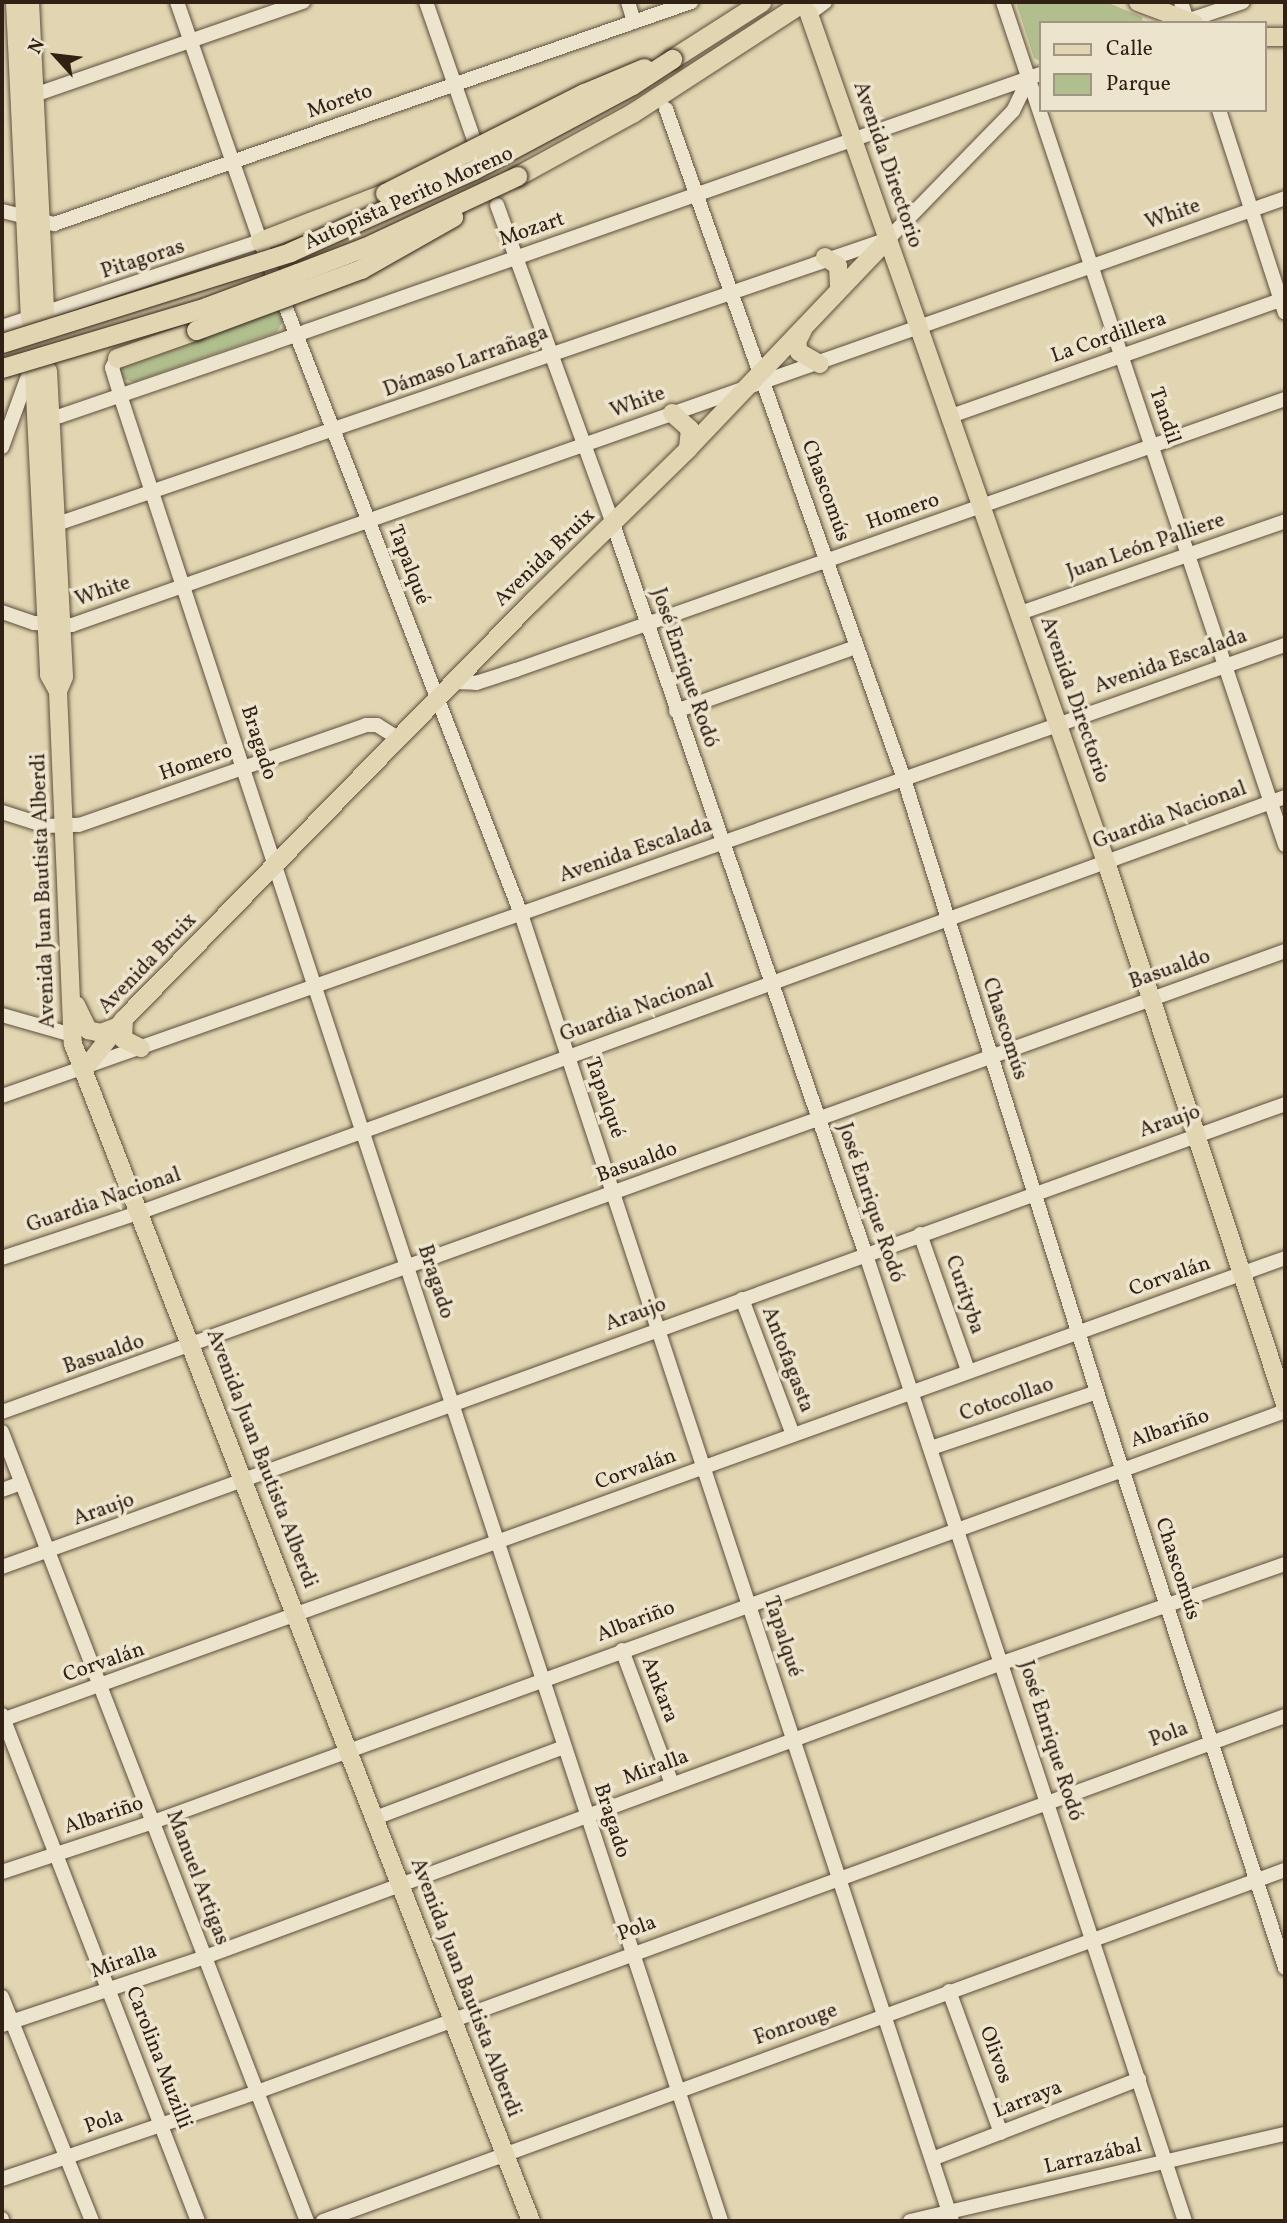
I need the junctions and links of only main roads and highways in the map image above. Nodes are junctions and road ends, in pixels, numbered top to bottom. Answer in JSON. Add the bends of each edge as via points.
{"nodes":[{"id":1,"x":15,"y":2,"type":"edge"},
{"id":2,"x":30,"y":2,"type":"edge"},
{"id":3,"x":761,"y":2,"type":"edge"},
{"id":4,"x":1138,"y":2,"type":"edge"},
{"id":5,"x":806,"y":8,"type":"edge"},
{"id":6,"x":1185,"y":21,"type":"edge"},
{"id":7,"x":1266,"y":37,"type":"edge"},
{"id":8,"x":1285,"y":37,"type":"edge"},
{"id":9,"x":671,"y":59,"type":"junction"},
{"id":10,"x":517,"y":176,"type":"junction"},
{"id":11,"x":32,"y":220,"type":"junction"},
{"id":12,"x":888,"y":239,"type":"junction"},
{"id":13,"x":260,"y":242,"type":"road end"},
{"id":14,"x":825,"y":257,"type":"road end"},
{"id":15,"x":839,"y":288,"type":"junction"},
{"id":16,"x":38,"y":317,"type":"road end"},
{"id":17,"x":805,"y":327,"type":"junction"},
{"id":18,"x":2,"y":343,"type":"edge"},
{"id":19,"x":117,"y":358,"type":"road end"},
{"id":20,"x":820,"y":364,"type":"road end"},
{"id":21,"x":2,"y":368,"type":"edge"},
{"id":22,"x":37,"y":374,"type":"road end"},
{"id":23,"x":672,"y":413,"type":"road end"},
{"id":24,"x":43,"y":418,"type":"junction"},
{"id":25,"x":688,"y":449,"type":"junction"},
{"id":26,"x":53,"y":624,"type":"junction"},
{"id":27,"x":73,"y":995,"type":"junction"},
{"id":28,"x":121,"y":1023,"type":"junction"},
{"id":29,"x":141,"y":1048,"type":"road end"},
{"id":30,"x":86,"y":1067,"type":"junction"},
{"id":31,"x":1285,"y":1404,"type":"edge"},
{"id":32,"x":531,"y":2221,"type":"edge"}],
"edges":[{"from":1,"to":11,"type":"main road"},
{"from":2,"to":11,"type":"main road"},
{"from":3,"to":9,"type":"highway","name":"Autopista Perito Moreno"},
{"from":4,"to":6,"type":"main road"},
{"from":5,"to":10,"type":"highway","name":"Autopista Perito Moreno"},
{"from":5,"to":12,"type":"main road","name":"Avenida Directorio"},
{"from":7,"to":8,"type":"main road"},
{"from":9,"to":13,"type":"highway","bridge":true,"via":[[584,93],[385,193]]},
{"from":9,"to":18,"type":"highway","name":"Autopista Perito Moreno","bridge":true,"via":[[632,85],[473,170],[290,252]]},
{"from":10,"to":19,"type":"highway","bridge":true,"via":[[387,257]]},
{"from":10,"to":21,"type":"highway","name":"Autopista Perito Moreno","bridge":true,"via":[[308,269],[206,307]]},
{"from":11,"to":16,"type":"main road"},
{"from":12,"to":15,"type":"main road","name":"Avenida Bruix"},
{"from":12,"to":31,"type":"main road","name":"Avenida Directorio","via":[[1058,723]]},
{"from":14,"to":15,"type":"main road","via":[[838,266]]},
{"from":15,"to":17,"type":"main road","name":"Avenida Bruix"},
{"from":17,"to":20,"type":"main road","via":[[799,336],[799,352]]},
{"from":17,"to":25,"type":"main road","name":"Avenida Bruix","via":[[763,378],[746,389]]},
{"from":22,"to":24,"type":"main road","name":"Avenida Juan Bautista Alberdi"},
{"from":23,"to":25,"type":"main road","via":[[690,429]]},
{"from":24,"to":26,"type":"main road","name":"Avenida Juan Bautista Alberdi"},
{"from":24,"to":26,"type":"main road","name":"Avenida Juan Bautista Alberdi","via":[[57,524]]},
{"from":25,"to":28,"type":"main road","name":"Avenida Bruix","via":[[437,698]]},
{"from":26,"to":27,"type":"main road","name":"Avenida Juan Bautista Alberdi","via":[[49,676],[58,691]]},
{"from":27,"to":28,"type":"main road","via":[[88,1030],[101,1033]]},
{"from":27,"to":30,"type":"main road","name":"Avenida Juan Bautista Alberdi","via":[[72,1035]]},
{"from":28,"to":29,"type":"main road","via":[[123,1039]]},
{"from":28,"to":30,"type":"main road","name":"Avenida Bruix"},
{"from":30,"to":32,"type":"main road","name":"Avenida Juan Bautista Alberdi"}]}
